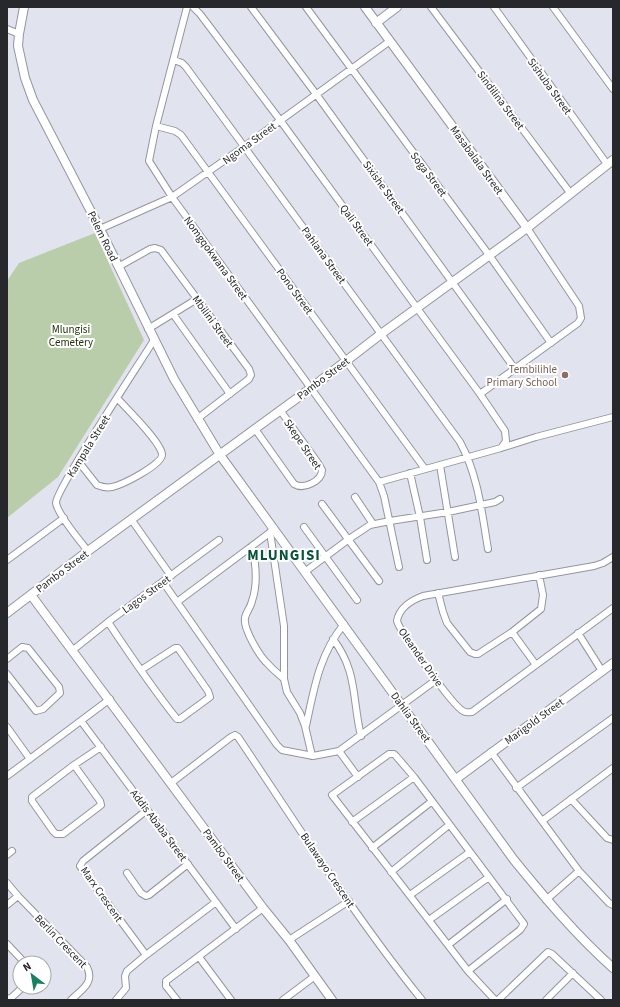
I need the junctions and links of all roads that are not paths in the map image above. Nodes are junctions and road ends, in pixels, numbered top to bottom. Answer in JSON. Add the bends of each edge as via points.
{"nodes":[{"id":1,"x":24,"y":7,"type":"edge"},
{"id":2,"x":187,"y":7,"type":"edge"},
{"id":3,"x":194,"y":7,"type":"edge"},
{"id":4,"x":251,"y":7,"type":"edge"},
{"id":5,"x":306,"y":7,"type":"edge"},
{"id":6,"x":365,"y":7,"type":"edge"},
{"id":7,"x":397,"y":7,"type":"edge"},
{"id":8,"x":431,"y":7,"type":"edge"},
{"id":9,"x":494,"y":7,"type":"edge"},
{"id":10,"x":553,"y":7,"type":"edge"},
{"id":11,"x":376,"y":23,"type":"junction"},
{"id":12,"x":7,"y":29,"type":"edge"},
{"id":13,"x":18,"y":34,"type":"junction"},
{"id":14,"x":390,"y":41,"type":"junction"},
{"id":15,"x":174,"y":60,"type":"junction"},
{"id":16,"x":351,"y":69,"type":"junction"},
{"id":17,"x":613,"y":88,"type":"edge"},
{"id":18,"x":316,"y":94,"type":"junction"},
{"id":19,"x":280,"y":120,"type":"junction"},
{"id":20,"x":156,"y":126,"type":"junction"},
{"id":21,"x":245,"y":146,"type":"junction"},
{"id":22,"x":610,"y":162,"type":"edge"},
{"id":23,"x":209,"y":172,"type":"junction"},
{"id":24,"x":571,"y":194,"type":"junction"},
{"id":25,"x":172,"y":197,"type":"junction"},
{"id":26,"x":527,"y":228,"type":"junction"},
{"id":27,"x":100,"y":229,"type":"junction"},
{"id":28,"x":489,"y":255,"type":"junction"},
{"id":29,"x":118,"y":267,"type":"junction"},
{"id":30,"x":453,"y":281,"type":"junction"},
{"id":31,"x":197,"y":299,"type":"junction"},
{"id":32,"x":417,"y":308,"type":"junction"},
{"id":33,"x":173,"y":314,"type":"junction"},
{"id":34,"x":148,"y":329,"type":"junction"},
{"id":35,"x":381,"y":334,"type":"junction"},
{"id":36,"x":154,"y":340,"type":"junction"},
{"id":37,"x":551,"y":343,"type":"junction"},
{"id":38,"x":346,"y":360,"type":"junction"},
{"id":39,"x":515,"y":369,"type":"junction"},
{"id":40,"x":311,"y":388,"type":"junction"},
{"id":41,"x":230,"y":394,"type":"junction"},
{"id":42,"x":480,"y":394,"type":"junction"},
{"id":43,"x":117,"y":398,"type":"junction"},
{"id":44,"x":280,"y":410,"type":"junction"},
{"id":45,"x":613,"y":417,"type":"edge"},
{"id":46,"x":197,"y":419,"type":"junction"},
{"id":47,"x":255,"y":429,"type":"junction"},
{"id":48,"x":501,"y":448,"type":"junction"},
{"id":49,"x":220,"y":455,"type":"junction"},
{"id":50,"x":468,"y":457,"type":"junction"},
{"id":51,"x":78,"y":461,"type":"junction"},
{"id":52,"x":440,"y":465,"type":"junction"},
{"id":53,"x":425,"y":469,"type":"junction"},
{"id":54,"x":410,"y":473,"type":"junction"},
{"id":55,"x":379,"y":482,"type":"junction"},
{"id":56,"x":355,"y":497,"type":"dead end"},
{"id":57,"x":500,"y":499,"type":"dead end"},
{"id":58,"x":322,"y":504,"type":"dead end"},
{"id":59,"x":480,"y":505,"type":"junction"},
{"id":60,"x":448,"y":512,"type":"junction"},
{"id":61,"x":420,"y":517,"type":"junction"},
{"id":62,"x":64,"y":518,"type":"junction"},
{"id":63,"x":131,"y":519,"type":"junction"},
{"id":64,"x":390,"y":521,"type":"junction"},
{"id":65,"x":374,"y":524,"type":"junction"},
{"id":66,"x":304,"y":527,"type":"dead end"},
{"id":67,"x":272,"y":531,"type":"junction"},
{"id":68,"x":349,"y":539,"type":"junction"},
{"id":69,"x":219,"y":540,"type":"dead end"},
{"id":70,"x":252,"y":546,"type":"junction"},
{"id":71,"x":488,"y":549,"type":"dead end"},
{"id":72,"x":88,"y":551,"type":"junction"},
{"id":73,"x":325,"y":556,"type":"junction"},
{"id":74,"x":455,"y":557,"type":"dead end"},
{"id":75,"x":613,"y":557,"type":"edge"},
{"id":76,"x":7,"y":560,"type":"edge"},
{"id":77,"x":427,"y":560,"type":"dead end"},
{"id":78,"x":399,"y":567,"type":"dead end"},
{"id":79,"x":306,"y":571,"type":"junction"},
{"id":80,"x":539,"y":575,"type":"junction"},
{"id":81,"x":171,"y":576,"type":"junction"},
{"id":82,"x":379,"y":581,"type":"dead end"},
{"id":83,"x":163,"y":582,"type":"junction"},
{"id":84,"x":438,"y":593,"type":"junction"},
{"id":85,"x":31,"y":595,"type":"junction"},
{"id":86,"x":357,"y":600,"type":"dead end"},
{"id":87,"x":177,"y":602,"type":"junction"},
{"id":88,"x":613,"y":608,"type":"edge"},
{"id":89,"x":7,"y":613,"type":"edge"},
{"id":90,"x":108,"y":622,"type":"junction"},
{"id":91,"x":344,"y":624,"type":"junction"},
{"id":92,"x":512,"y":632,"type":"junction"},
{"id":93,"x":578,"y":634,"type":"junction"},
{"id":94,"x":333,"y":640,"type":"junction"},
{"id":95,"x":73,"y":650,"type":"junction"},
{"id":96,"x":7,"y":659,"type":"edge"},
{"id":97,"x":613,"y":663,"type":"edge"},
{"id":98,"x":536,"y":664,"type":"junction"},
{"id":99,"x":141,"y":670,"type":"junction"},
{"id":100,"x":602,"y":671,"type":"junction"},
{"id":101,"x":7,"y":674,"type":"edge"},
{"id":102,"x":284,"y":679,"type":"junction"},
{"id":103,"x":436,"y":680,"type":"junction"},
{"id":104,"x":110,"y":699,"type":"junction"},
{"id":105,"x":403,"y":705,"type":"junction"},
{"id":106,"x":613,"y":718,"type":"edge"},
{"id":107,"x":82,"y":720,"type":"junction"},
{"id":108,"x":306,"y":726,"type":"junction"},
{"id":109,"x":7,"y":727,"type":"edge"},
{"id":110,"x":361,"y":736,"type":"junction"},
{"id":111,"x":100,"y":747,"type":"junction"},
{"id":112,"x":339,"y":751,"type":"junction"},
{"id":113,"x":491,"y":752,"type":"junction"},
{"id":114,"x":312,"y":756,"type":"junction"},
{"id":115,"x":30,"y":759,"type":"junction"},
{"id":116,"x":74,"y":765,"type":"junction"},
{"id":117,"x":613,"y":768,"type":"edge"},
{"id":118,"x":7,"y":776,"type":"edge"},
{"id":119,"x":358,"y":777,"type":"junction"},
{"id":120,"x":414,"y":777,"type":"junction"},
{"id":121,"x":456,"y":779,"type":"junction"},
{"id":122,"x":171,"y":783,"type":"junction"},
{"id":123,"x":516,"y":788,"type":"junction"},
{"id":124,"x":571,"y":799,"type":"junction"},
{"id":125,"x":431,"y":802,"type":"junction"},
{"id":126,"x":147,"y":810,"type":"junction"},
{"id":127,"x":542,"y":821,"type":"junction"},
{"id":128,"x":352,"y":822,"type":"junction"},
{"id":129,"x":449,"y":825,"type":"junction"},
{"id":130,"x":613,"y":840,"type":"edge"},
{"id":131,"x":372,"y":848,"type":"junction"},
{"id":132,"x":470,"y":852,"type":"junction"},
{"id":133,"x":188,"y":864,"type":"junction"},
{"id":134,"x":578,"y":871,"type":"junction"},
{"id":135,"x":391,"y":872,"type":"junction"},
{"id":136,"x":127,"y":873,"type":"dead end"},
{"id":137,"x":489,"y":877,"type":"junction"},
{"id":138,"x":7,"y":883,"type":"edge"},
{"id":139,"x":410,"y":895,"type":"junction"},
{"id":140,"x":18,"y":896,"type":"junction"},
{"id":141,"x":507,"y":899,"type":"junction"},
{"id":142,"x":546,"y":900,"type":"junction"},
{"id":143,"x":349,"y":901,"type":"junction"},
{"id":144,"x":216,"y":902,"type":"junction"},
{"id":145,"x":7,"y":905,"type":"edge"},
{"id":146,"x":613,"y":905,"type":"edge"},
{"id":147,"x":263,"y":908,"type":"junction"},
{"id":148,"x":429,"y":920,"type":"junction"},
{"id":149,"x":236,"y":929,"type":"junction"},
{"id":150,"x":289,"y":940,"type":"junction"},
{"id":151,"x":7,"y":944,"type":"edge"},
{"id":152,"x":448,"y":945,"type":"junction"},
{"id":153,"x":17,"y":955,"type":"edge"},
{"id":154,"x":146,"y":955,"type":"junction"},
{"id":155,"x":199,"y":956,"type":"junction"},
{"id":156,"x":613,"y":968,"type":"edge"},
{"id":157,"x":468,"y":971,"type":"junction"},
{"id":158,"x":572,"y":973,"type":"junction"},
{"id":159,"x":315,"y":976,"type":"junction"},
{"id":160,"x":595,"y":995,"type":"junction"},
{"id":161,"x":71,"y":1000,"type":"edge"},
{"id":162,"x":116,"y":1000,"type":"edge"},
{"id":163,"x":177,"y":1000,"type":"edge"},
{"id":164,"x":231,"y":1000,"type":"edge"},
{"id":165,"x":283,"y":1000,"type":"edge"},
{"id":166,"x":332,"y":1000,"type":"edge"},
{"id":167,"x":422,"y":1000,"type":"edge"},
{"id":168,"x":497,"y":1000,"type":"edge"},
{"id":169,"x":546,"y":1000,"type":"edge"},
{"id":170,"x":590,"y":1000,"type":"edge"},
{"id":171,"x":601,"y":1000,"type":"edge"}],
"edges":[{"from":1,"to":13,"type":"street","name":"Pelem Road"},
{"from":2,"to":15,"type":"street","name":"Nomgqokwana Street"},
{"from":3,"to":19,"type":"street","name":"Qali Street"},
{"from":4,"to":18,"type":"street","name":"Sixishe Street"},
{"from":5,"to":16,"type":"street","name":"Soga Street"},
{"from":6,"to":11,"type":"street","name":"Masabalala Street"},
{"from":7,"to":11,"type":"street"},
{"from":8,"to":24,"type":"street","name":"Sindilina Street"},
{"from":9,"to":22,"type":"street","name":"Sishuba Street"},
{"from":10,"to":17,"type":"street"},
{"from":11,"to":14,"type":"street","name":"Masabalala Street"},
{"from":12,"to":13,"type":"street"},
{"from":13,"to":27,"type":"street","name":"Pelem Road","via":[[20,56],[28,88]]},
{"from":14,"to":16,"type":"street","name":"Ngoma Street"},
{"from":14,"to":26,"type":"street","name":"Masabalala Street"},
{"from":15,"to":20,"type":"street","name":"Nomgqokwana Street"},
{"from":15,"to":21,"type":"street","name":"Pahlana Street","via":[[186,67]]},
{"from":16,"to":18,"type":"street","name":"Ngoma Street"},
{"from":16,"to":28,"type":"street","name":"Soga Street"},
{"from":18,"to":19,"type":"street","name":"Ngoma Street"},
{"from":18,"to":30,"type":"street","name":"Sixishe Street"},
{"from":19,"to":21,"type":"street","name":"Ngoma Street"},
{"from":19,"to":32,"type":"street","name":"Qali Street"},
{"from":20,"to":23,"type":"street","name":"Pono Street","via":[[179,133]]},
{"from":20,"to":25,"type":"street","name":"Nomgqokwana Street","via":[[149,161]]},
{"from":21,"to":23,"type":"street","name":"Ngoma Street"},
{"from":21,"to":35,"type":"street","name":"Pahlana Street"},
{"from":22,"to":24,"type":"street","name":"Pambo Street"},
{"from":23,"to":25,"type":"street","name":"Ngoma Street"},
{"from":23,"to":38,"type":"street","name":"Pono Street"},
{"from":24,"to":26,"type":"street","name":"Pambo Street"},
{"from":25,"to":27,"type":"street","name":"Ngoma Street"},
{"from":25,"to":40,"type":"street","name":"Nomgqokwana Street"},
{"from":26,"to":28,"type":"street","name":"Pambo Street"},
{"from":26,"to":37,"type":"street","name":"Masabalala Street","via":[[579,306],[582,318]]},
{"from":27,"to":29,"type":"street","name":"Pelem Road"},
{"from":28,"to":30,"type":"street","name":"Pambo Street"},
{"from":28,"to":37,"type":"street","name":"Soga Street"},
{"from":29,"to":31,"type":"street","name":"Mbilini Street","via":[[150,249],[158,249]]},
{"from":29,"to":34,"type":"street","name":"Pelem Road"},
{"from":30,"to":32,"type":"street","name":"Pambo Street"},
{"from":30,"to":39,"type":"street","name":"Sixishe Street"},
{"from":31,"to":33,"type":"street"},
{"from":31,"to":41,"type":"street","name":"Mbilini Street","via":[[250,372],[251,377]]},
{"from":32,"to":35,"type":"street","name":"Pambo Street"},
{"from":32,"to":42,"type":"street","name":"Qali Street"},
{"from":33,"to":34,"type":"street"},
{"from":33,"to":41,"type":"street"},
{"from":34,"to":36,"type":"street","name":"Pelem Road"},
{"from":35,"to":38,"type":"street","name":"Pambo Street"},
{"from":35,"to":50,"type":"street","name":"Pahlana Street","via":[[460,442]]},
{"from":36,"to":43,"type":"street","name":"Kampala Street"},
{"from":36,"to":46,"type":"street","name":"Pelem Road"},
{"from":37,"to":39,"type":"street"},
{"from":38,"to":40,"type":"street","name":"Pambo Street"},
{"from":38,"to":53,"type":"street","name":"Pono Street"},
{"from":39,"to":42,"type":"street"},
{"from":40,"to":44,"type":"street","name":"Pambo Street"},
{"from":40,"to":55,"type":"street","name":"Nomgqokwana Street"},
{"from":41,"to":46,"type":"street","name":"Mbilini Street"},
{"from":42,"to":48,"type":"street","name":"Qali Street","via":[[505,432],[506,442]]},
{"from":43,"to":51,"type":"street","name":"Kampala Street"},
{"from":43,"to":51,"type":"street","via":[[147,431],[160,449],[162,458],[149,469],[110,487],[96,484]]},
{"from":44,"to":47,"type":"street","name":"Pambo Street"},
{"from":44,"to":47,"type":"street","name":"Skepe Street","via":[[318,463],[322,470],[320,477],[306,486],[294,484]]},
{"from":45,"to":48,"type":"street"},
{"from":46,"to":49,"type":"street","name":"Pelem Road"},
{"from":47,"to":49,"type":"street","name":"Pambo Street"},
{"from":48,"to":50,"type":"street"},
{"from":49,"to":63,"type":"street","name":"Pambo Street"},
{"from":49,"to":67,"type":"street","name":"Dahlia Street"},
{"from":50,"to":52,"type":"street"},
{"from":50,"to":59,"type":"street","name":"Pahlana Street"},
{"from":51,"to":62,"type":"street","name":"Kampala Street","via":[[57,498],[57,506]]},
{"from":52,"to":53,"type":"street"},
{"from":52,"to":60,"type":"street"},
{"from":53,"to":54,"type":"street"},
{"from":54,"to":55,"type":"street"},
{"from":54,"to":61,"type":"street"},
{"from":55,"to":64,"type":"street","name":"Nomgqokwana Street"},
{"from":56,"to":65,"type":"street"},
{"from":57,"to":59,"type":"street"},
{"from":58,"to":68,"type":"street"},
{"from":59,"to":60,"type":"street"},
{"from":59,"to":71,"type":"street","name":"Pahlana Street"},
{"from":60,"to":61,"type":"street"},
{"from":60,"to":74,"type":"street"},
{"from":61,"to":64,"type":"street"},
{"from":61,"to":77,"type":"street"},
{"from":62,"to":72,"type":"street","name":"Kampala Street"},
{"from":62,"to":76,"type":"street"},
{"from":63,"to":72,"type":"street","name":"Pambo Street"},
{"from":63,"to":81,"type":"street"},
{"from":64,"to":65,"type":"street"},
{"from":64,"to":78,"type":"street","name":"Nomgqokwana Street"},
{"from":65,"to":68,"type":"street"},
{"from":66,"to":73,"type":"street"},
{"from":67,"to":70,"type":"street"},
{"from":67,"to":79,"type":"street","name":"Dahlia Street"},
{"from":67,"to":102,"type":"street","via":[[284,626]]},
{"from":68,"to":73,"type":"street"},
{"from":68,"to":82,"type":"street"},
{"from":69,"to":81,"type":"street","name":"Lagos Street"},
{"from":70,"to":87,"type":"street"},
{"from":70,"to":102,"type":"street","via":[[255,589],[245,617],[246,624],[265,661]]},
{"from":72,"to":85,"type":"street","name":"Pambo Street"},
{"from":73,"to":79,"type":"street"},
{"from":73,"to":86,"type":"street"},
{"from":75,"to":80,"type":"street","name":"Oleander Drive","via":[[599,565]]},
{"from":79,"to":91,"type":"street","name":"Dahlia Street"},
{"from":80,"to":84,"type":"street","name":"Oleander Drive"},
{"from":80,"to":92,"type":"street","via":[[543,595],[541,609]]},
{"from":81,"to":83,"type":"street","name":"Lagos Street"},
{"from":83,"to":87,"type":"street"},
{"from":83,"to":90,"type":"street","name":"Lagos Street"},
{"from":84,"to":92,"type":"street","via":[[447,624],[470,652],[478,654]]},
{"from":84,"to":103,"type":"street","name":"Oleander Drive","via":[[423,596],[409,603],[397,620]]},
{"from":85,"to":89,"type":"street","name":"Pambo Street"},
{"from":85,"to":95,"type":"street","name":"Pambo Street"},
{"from":87,"to":114,"type":"street","via":[[280,748]]},
{"from":88,"to":93,"type":"street","name":"Oleander Drive"},
{"from":90,"to":95,"type":"street","name":"Lagos Street"},
{"from":90,"to":99,"type":"street"},
{"from":91,"to":94,"type":"street"},
{"from":91,"to":105,"type":"street","name":"Dahlia Street"},
{"from":92,"to":98,"type":"street"},
{"from":93,"to":98,"type":"street","name":"Oleander Drive"},
{"from":93,"to":100,"type":"street"},
{"from":94,"to":108,"type":"street","via":[[322,661]]},
{"from":94,"to":110,"type":"street","via":[[342,652],[352,675]]},
{"from":95,"to":104,"type":"street","name":"Pambo Street"},
{"from":96,"to":101,"type":"street","via":[[22,647],[28,648],[59,687],[60,693],[43,709],[36,711]]},
{"from":97,"to":100,"type":"street","name":"Marigold Street"},
{"from":98,"to":103,"type":"street","name":"Oleander Drive","via":[[472,712],[459,708]]},
{"from":99,"to":99,"type":"street","via":[[177,719],[210,697],[178,648]]},
{"from":100,"to":113,"type":"street","name":"Marigold Street"},
{"from":102,"to":108,"type":"street","via":[[287,692]]},
{"from":103,"to":105,"type":"street"},
{"from":104,"to":107,"type":"street"},
{"from":104,"to":122,"type":"street","name":"Pambo Street"},
{"from":105,"to":110,"type":"street"},
{"from":105,"to":121,"type":"street","name":"Dahlia Street"},
{"from":106,"to":123,"type":"street"},
{"from":107,"to":111,"type":"street","name":"Addis Ababa Street"},
{"from":107,"to":115,"type":"street"},
{"from":108,"to":114,"type":"street"},
{"from":109,"to":115,"type":"street"},
{"from":110,"to":112,"type":"street"},
{"from":111,"to":116,"type":"street"},
{"from":111,"to":126,"type":"street","name":"Addis Ababa Street"},
{"from":112,"to":114,"type":"street"},
{"from":112,"to":119,"type":"street"},
{"from":113,"to":121,"type":"street","name":"Marigold Street"},
{"from":113,"to":123,"type":"street"},
{"from":115,"to":118,"type":"street"},
{"from":116,"to":116,"type":"street","via":[[32,797],[32,801],[59,835],[101,805]]},
{"from":117,"to":124,"type":"street"},
{"from":119,"to":120,"type":"street","via":[[389,754],[396,756]]},
{"from":119,"to":128,"type":"street","via":[[332,795]]},
{"from":120,"to":125,"type":"street"},
{"from":120,"to":128,"type":"street"},
{"from":121,"to":142,"type":"street","name":"Dahlia Street"},
{"from":122,"to":143,"type":"street","name":"Bulawayo Crescent","via":[[231,737],[238,737]]},
{"from":122,"to":147,"type":"street","name":"Pambo Street"},
{"from":123,"to":127,"type":"street"},
{"from":124,"to":127,"type":"street"},
{"from":124,"to":130,"type":"street","via":[[607,838]]},
{"from":125,"to":129,"type":"street"},
{"from":125,"to":131,"type":"street"},
{"from":126,"to":133,"type":"street","name":"Addis Ababa Street"},
{"from":126,"to":154,"type":"street","name":"Marx Crescent","via":[[80,866]]},
{"from":127,"to":134,"type":"street"},
{"from":128,"to":131,"type":"street"},
{"from":129,"to":132,"type":"street"},
{"from":129,"to":135,"type":"street"},
{"from":131,"to":135,"type":"street"},
{"from":132,"to":137,"type":"street"},
{"from":132,"to":139,"type":"street"},
{"from":133,"to":136,"type":"street","via":[[146,896]]},
{"from":133,"to":144,"type":"street","name":"Addis Ababa Street"},
{"from":134,"to":142,"type":"street"},
{"from":134,"to":146,"type":"street"},
{"from":135,"to":139,"type":"street"},
{"from":137,"to":141,"type":"street"},
{"from":137,"to":148,"type":"street"},
{"from":138,"to":140,"type":"street","name":"Berlin Crescent"},
{"from":139,"to":148,"type":"street"},
{"from":140,"to":145,"type":"street"},
{"from":140,"to":161,"type":"street","name":"Berlin Crescent","via":[[87,967],[91,976],[89,982]]},
{"from":141,"to":152,"type":"street"},
{"from":141,"to":157,"type":"street","via":[[524,926]]},
{"from":142,"to":156,"type":"street","name":"Dahlia Street"},
{"from":143,"to":150,"type":"street"},
{"from":143,"to":167,"type":"street","name":"Bulawayo Crescent"},
{"from":144,"to":149,"type":"street","name":"Addis Ababa Street"},
{"from":144,"to":154,"type":"street"},
{"from":147,"to":149,"type":"street"},
{"from":147,"to":150,"type":"street","name":"Pambo Street"},
{"from":148,"to":152,"type":"street"},
{"from":149,"to":155,"type":"street"},
{"from":150,"to":159,"type":"street","name":"Pambo Street"},
{"from":151,"to":153,"type":"street"},
{"from":152,"to":157,"type":"street"},
{"from":154,"to":162,"type":"street","via":[[126,972],[126,988]]},
{"from":155,"to":163,"type":"street","via":[[166,981],[165,984]]},
{"from":155,"to":164,"type":"street"},
{"from":157,"to":168,"type":"street"},
{"from":158,"to":160,"type":"street"},
{"from":158,"to":168,"type":"street","via":[[548,952]]},
{"from":158,"to":169,"type":"street"},
{"from":159,"to":165,"type":"street"},
{"from":159,"to":166,"type":"street","name":"Pambo Street"},
{"from":160,"to":170,"type":"street"},
{"from":160,"to":171,"type":"street"}]}
